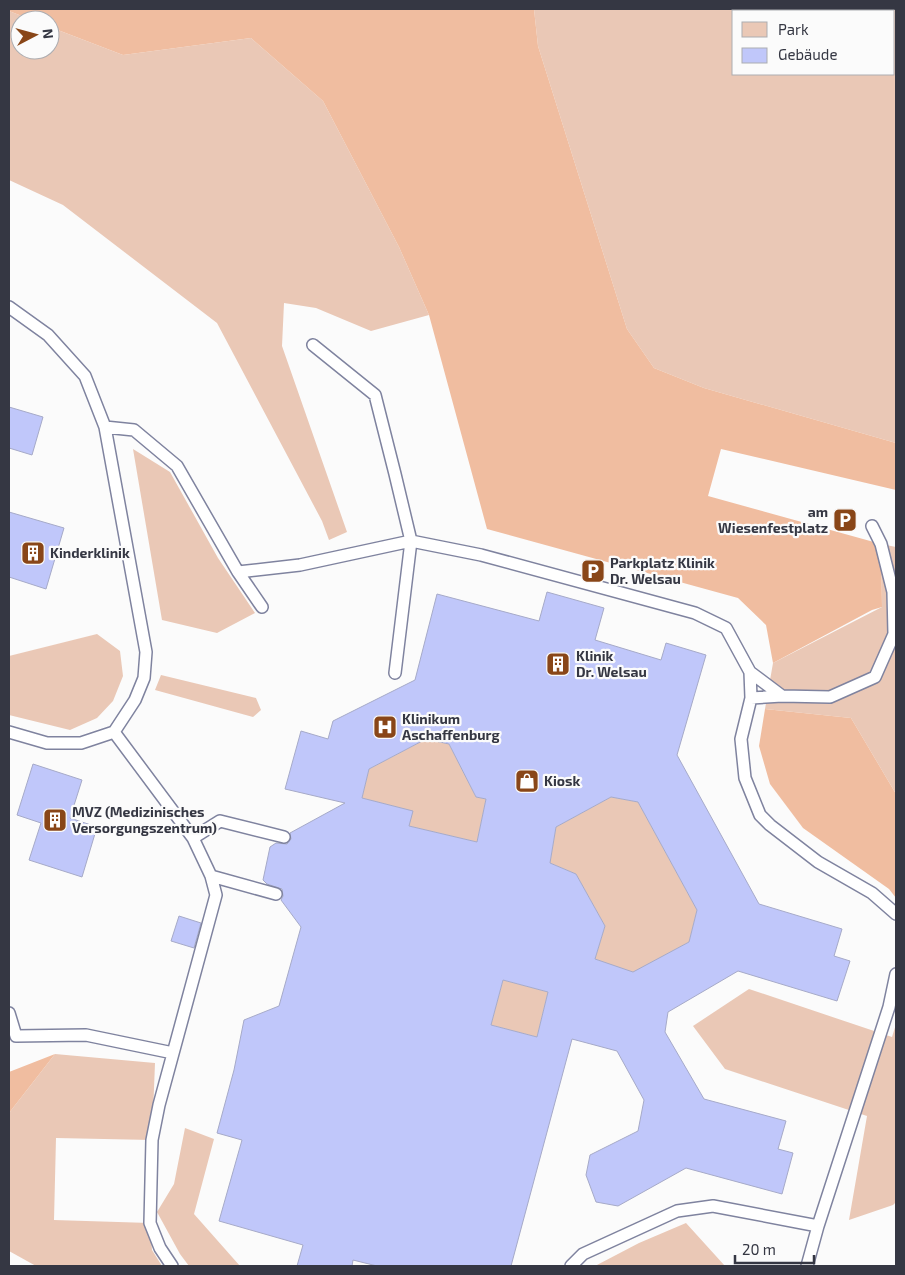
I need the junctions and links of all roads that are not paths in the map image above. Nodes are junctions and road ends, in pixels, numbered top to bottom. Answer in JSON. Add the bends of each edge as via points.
{"nodes":[{"id":1,"x":9,"y":307,"type":"edge"},
{"id":2,"x":313,"y":345,"type":"dead end"},
{"id":3,"x":105,"y":426,"type":"junction"},
{"id":4,"x":872,"y":526,"type":"dead end"},
{"id":5,"x":411,"y":541,"type":"junction"},
{"id":6,"x":238,"y":572,"type":"junction"},
{"id":7,"x":262,"y":607,"type":"dead end"},
{"id":8,"x":750,"y":672,"type":"junction"},
{"id":9,"x":396,"y":673,"type":"dead end"},
{"id":10,"x":782,"y":696,"type":"junction"},
{"id":11,"x":751,"y":698,"type":"junction"},
{"id":12,"x":9,"y":732,"type":"edge"},
{"id":13,"x":114,"y":732,"type":"junction"},
{"id":14,"x":284,"y":837,"type":"dead end"},
{"id":15,"x":193,"y":838,"type":"junction"},
{"id":16,"x":211,"y":876,"type":"junction"},
{"id":17,"x":276,"y":894,"type":"dead end"},
{"id":18,"x":896,"y":914,"type":"edge"},
{"id":19,"x":896,"y":974,"type":"edge"},
{"id":20,"x":9,"y":1013,"type":"edge"},
{"id":21,"x":173,"y":1053,"type":"junction"},
{"id":22,"x":818,"y":1226,"type":"junction"},
{"id":23,"x":172,"y":1266,"type":"edge"},
{"id":24,"x":571,"y":1266,"type":"edge"},
{"id":25,"x":807,"y":1266,"type":"edge"}],
"edges":[{"from":1,"to":3,"type":"lane","via":[[48,335],[86,376]]},
{"from":2,"to":5,"type":"lane","via":[[375,395]]},
{"from":3,"to":6,"type":"lane","via":[[134,430],[177,466]]},
{"from":3,"to":13,"type":"lane","via":[[146,652],[144,678],[136,700]]},
{"from":4,"to":10,"type":"lane","via":[[881,544],[893,592],[894,634],[875,677],[830,697]]},
{"from":5,"to":6,"type":"lane","via":[[300,565]]},
{"from":5,"to":8,"type":"lane","via":[[481,554],[695,613],[726,628]]},
{"from":5,"to":9,"type":"lane"},
{"from":6,"to":7,"type":"lane"},
{"from":8,"to":10,"type":"lane"},
{"from":8,"to":11,"type":"lane"},
{"from":10,"to":11,"type":"lane"},
{"from":11,"to":18,"type":"lane","via":[[741,739],[745,778],[760,815],[818,862],[872,893]]},
{"from":12,"to":13,"type":"lane","via":[[47,743],[81,743]]},
{"from":13,"to":15,"type":"lane"},
{"from":14,"to":15,"type":"lane","via":[[220,821]]},
{"from":15,"to":16,"type":"lane"},
{"from":16,"to":17,"type":"lane"},
{"from":16,"to":21,"type":"lane","via":[[216,894]]},
{"from":19,"to":22,"type":"lane","via":[[889,1007]]},
{"from":20,"to":21,"type":"lane","via":[[16,1036],[86,1035]]},
{"from":21,"to":23,"type":"lane","via":[[152,1140],[150,1223]]},
{"from":22,"to":24,"type":"lane","via":[[713,1206],[677,1211],[583,1254]]},
{"from":22,"to":25,"type":"lane"}]}
